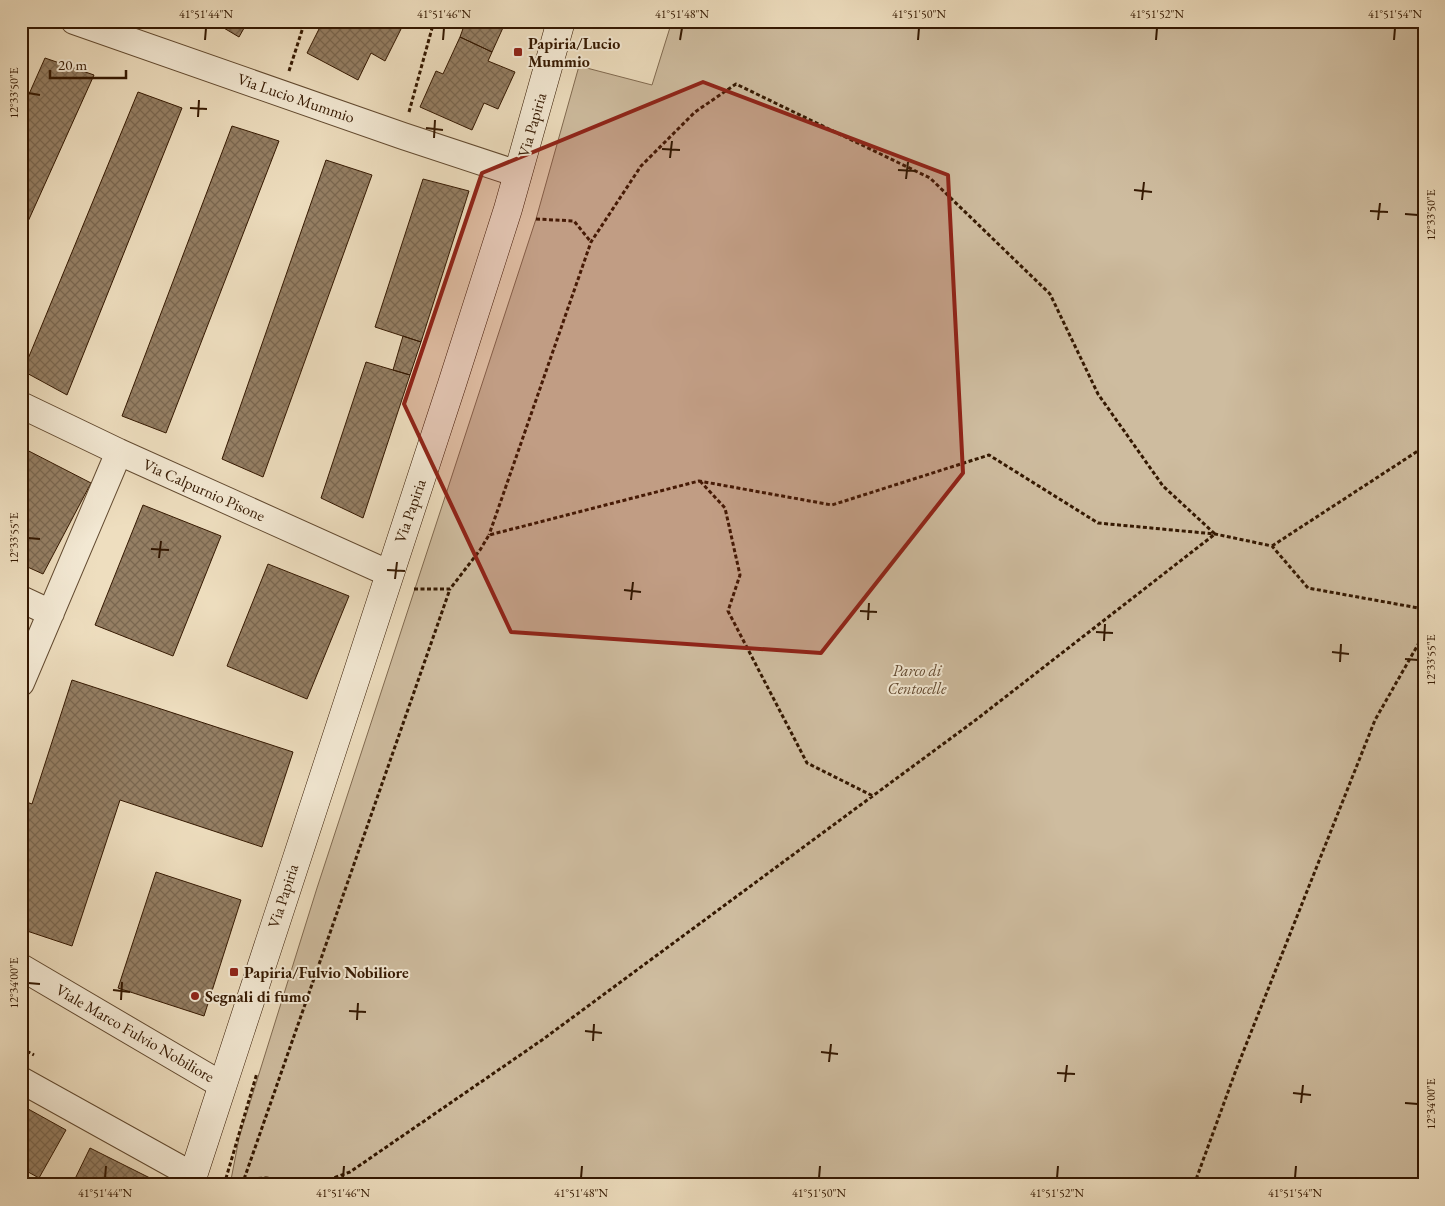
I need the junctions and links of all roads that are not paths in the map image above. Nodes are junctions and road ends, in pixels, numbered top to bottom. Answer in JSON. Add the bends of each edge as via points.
{"nodes":[{"id":1,"x":74,"y":21,"type":"edge"},
{"id":2,"x":561,"y":21,"type":"edge"},
{"id":3,"x":518,"y":174,"type":"junction"},
{"id":4,"x":21,"y":405,"type":"edge"},
{"id":5,"x":119,"y":452,"type":"junction"},
{"id":6,"x":388,"y":573,"type":"junction"},
{"id":7,"x":21,"y":599,"type":"edge"},
{"id":8,"x":51,"y":613,"type":"junction"},
{"id":9,"x":21,"y":683,"type":"edge"},
{"id":10,"x":21,"y":967,"type":"edge"},
{"id":11,"x":21,"y":1080,"type":"edge"},
{"id":12,"x":222,"y":1085,"type":"junction"},
{"id":13,"x":191,"y":1180,"type":"edge"}],
"edges":[{"from":1,"to":3,"type":"street","name":"Via Lucio Mummio"},
{"from":2,"to":3,"type":"street","name":"Via Papiria"},
{"from":3,"to":6,"type":"street","name":"Via Papiria","via":[[440,422]]},
{"from":4,"to":5,"type":"street","name":"Via Calpurnio Pisone"},
{"from":5,"to":6,"type":"street","name":"Via Calpurnio Pisone"},
{"from":5,"to":8,"type":"street"},
{"from":6,"to":12,"type":"street","name":"Via Papiria"},
{"from":7,"to":8,"type":"street"},
{"from":8,"to":9,"type":"street"},
{"from":10,"to":12,"type":"street","name":"Viale Marco Fulvio Nobiliore"},
{"from":11,"to":13,"type":"street"},
{"from":12,"to":13,"type":"street","name":"Via Papiria"}]}
